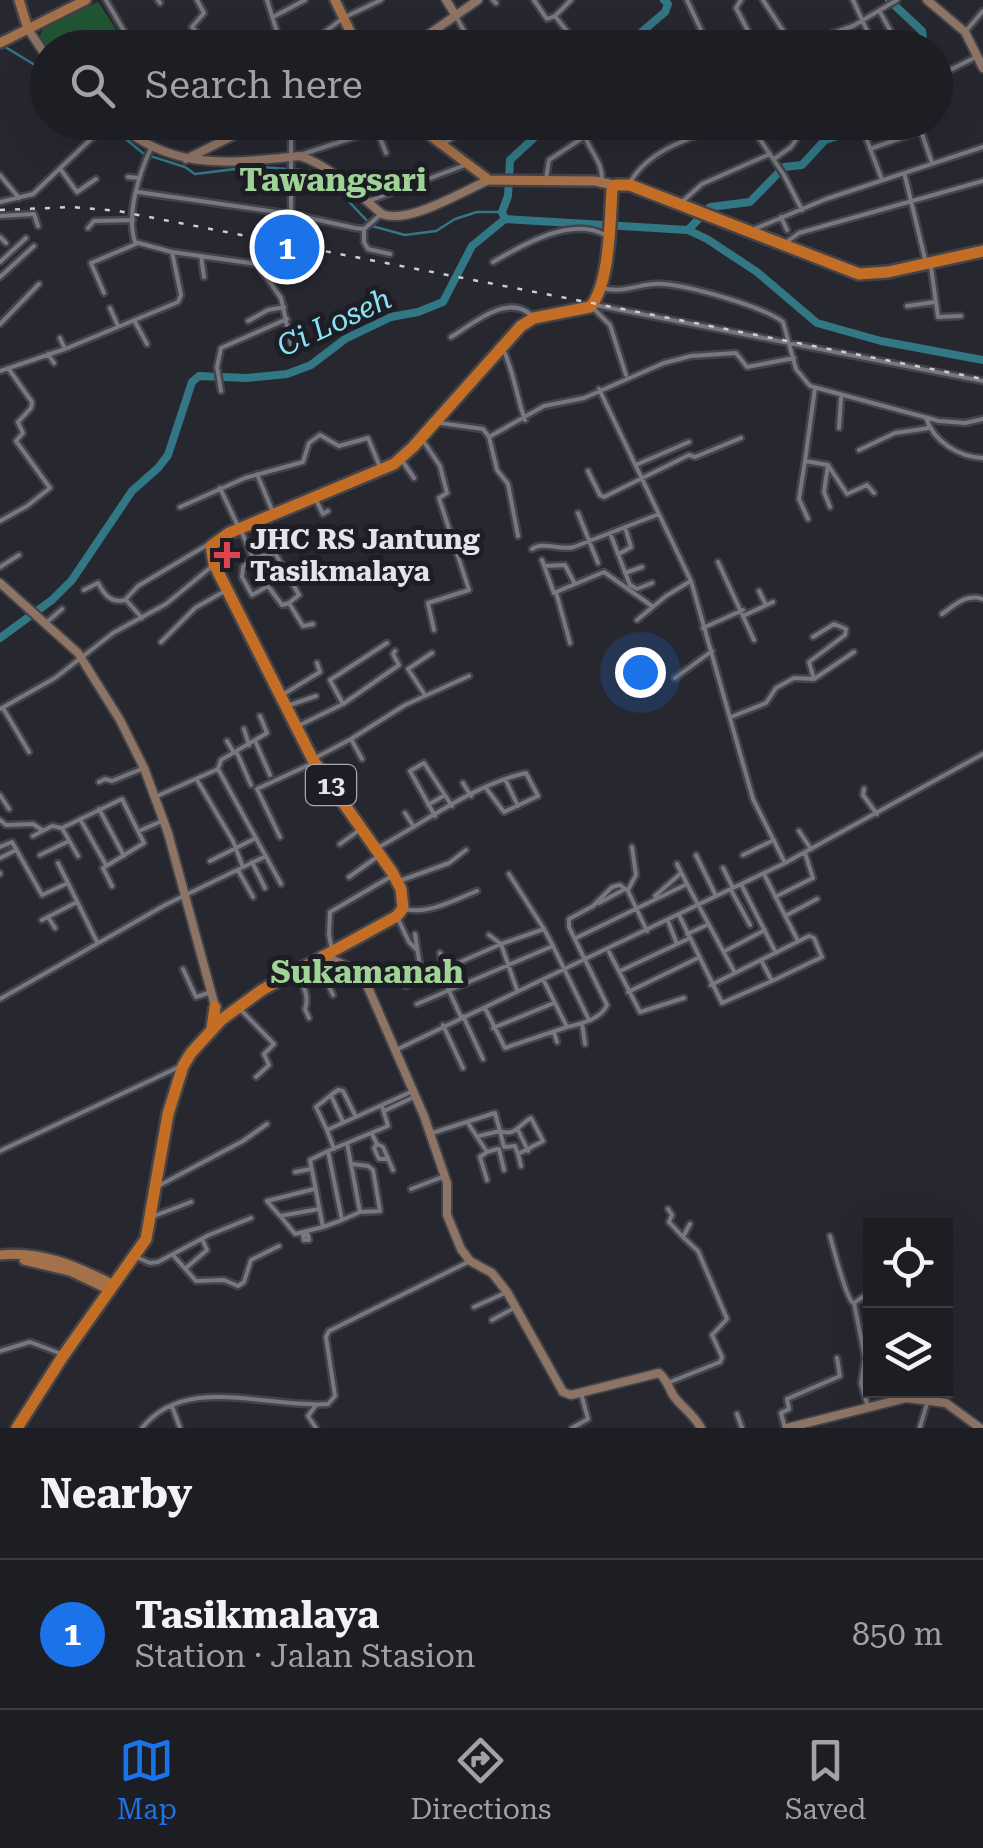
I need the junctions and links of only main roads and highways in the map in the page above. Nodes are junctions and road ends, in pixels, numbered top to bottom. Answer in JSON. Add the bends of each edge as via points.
{"nodes":[{"id":1,"x":19,"y":0,"type":"edge"},
{"id":2,"x":86,"y":0,"type":"edge"},
{"id":3,"x":336,"y":0,"type":"edge"},
{"id":4,"x":28,"y":29,"type":"junction"},
{"id":5,"x":350,"y":30,"type":"edge"},
{"id":6,"x":1,"y":42,"type":"edge"},
{"id":7,"x":437,"y":140,"type":"edge"},
{"id":8,"x":613,"y":187,"type":"junction"},
{"id":9,"x":983,"y":251,"type":"edge"},
{"id":10,"x":0,"y":1258,"type":"edge"},
{"id":11,"x":91,"y":1277,"type":"junction"},
{"id":12,"x":112,"y":1288,"type":"junction"},
{"id":13,"x":23,"y":1419,"type":"edge"}],
"edges":[{"from":1,"to":4,"type":"main road"},
{"from":2,"to":4,"type":"main road"},
{"from":3,"to":5,"type":"main road"},
{"from":4,"to":6,"type":"main road"},
{"from":7,"to":8,"type":"main road","via":[[489,180]]},
{"from":8,"to":9,"type":"highway","via":[[680,205],[866,275]]},
{"from":8,"to":12,"type":"highway","number":"13","via":[[601,288],[591,306],[521,326],[402,459],[212,546],[214,564],[227,590],[243,599],[314,761],[395,878],[400,912],[221,1009],[183,1066],[163,1135],[146,1239]]},
{"from":10,"to":11,"type":"main road","via":[[37,1259]]},
{"from":11,"to":12,"type":"main road"},
{"from":11,"to":12,"type":"main road"},
{"from":12,"to":13,"type":"highway"}]}
